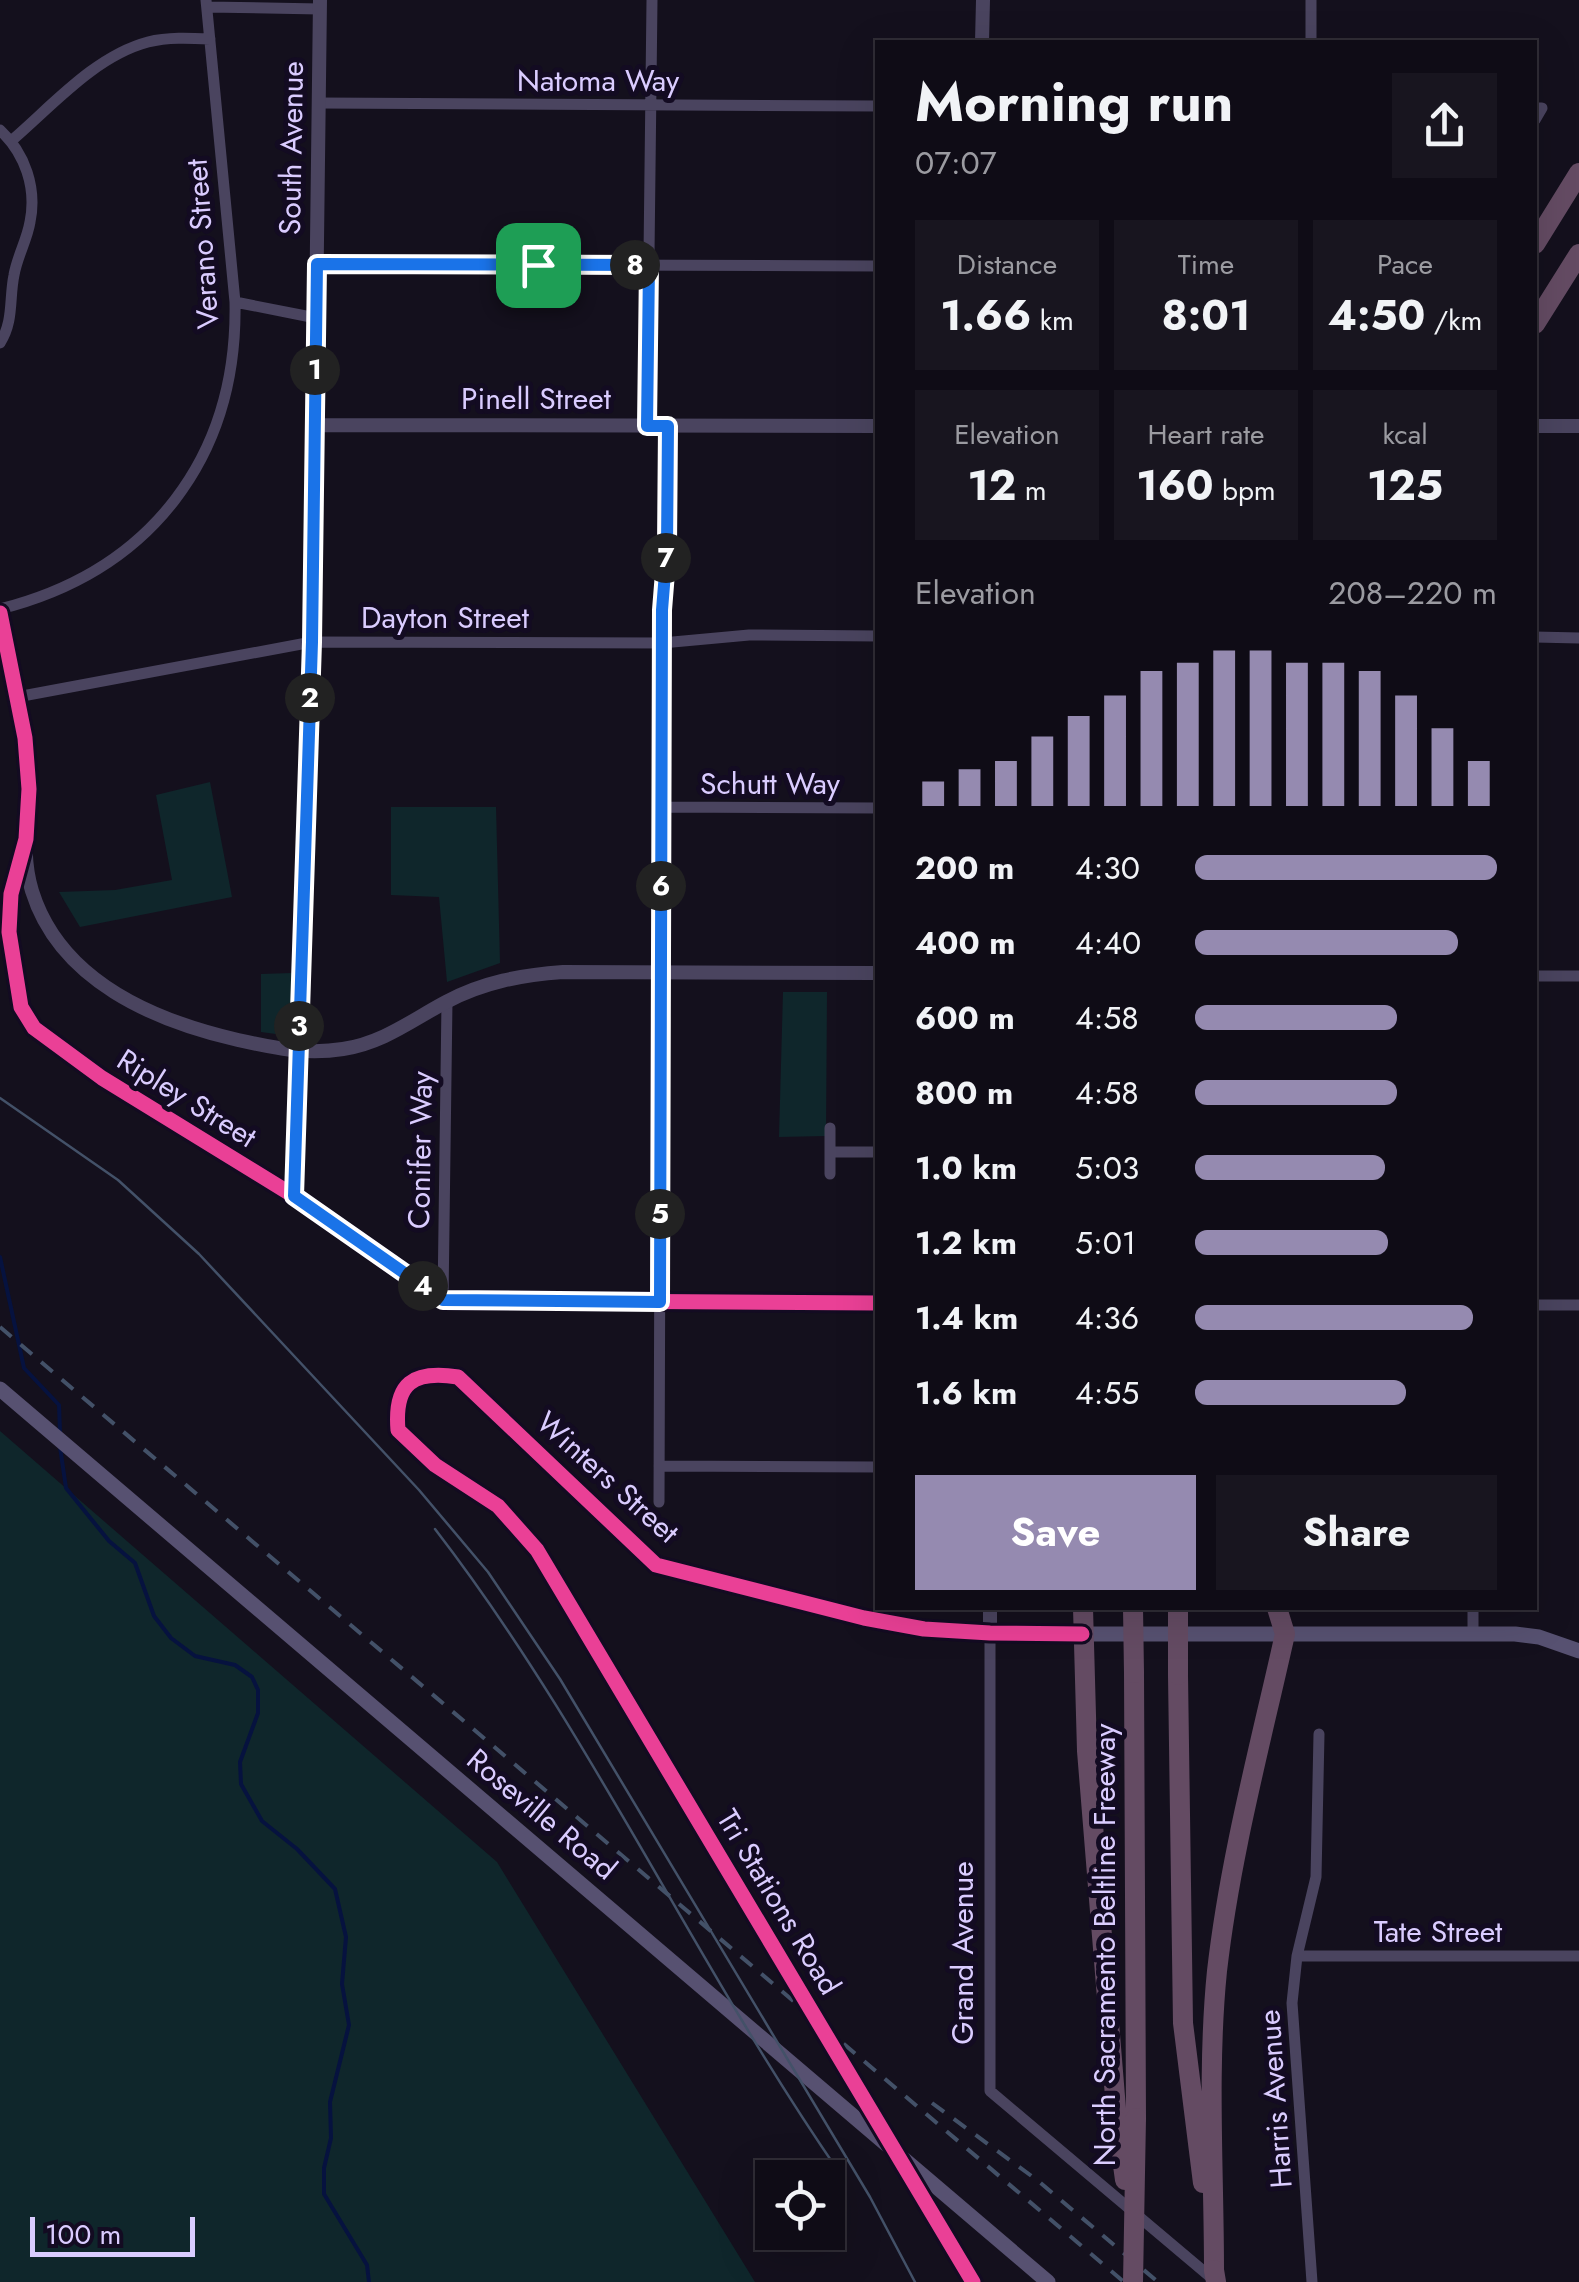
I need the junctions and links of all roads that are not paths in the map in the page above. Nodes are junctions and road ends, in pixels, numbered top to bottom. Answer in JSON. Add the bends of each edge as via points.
{"nodes":[{"id":1,"x":652,"y":0,"type":"edge"},
{"id":2,"x":982,"y":0,"type":"edge"},
{"id":3,"x":1311,"y":0,"type":"edge"},
{"id":4,"x":206,"y":4,"type":"edge"},
{"id":5,"x":320,"y":4,"type":"edge"},
{"id":6,"x":210,"y":39,"type":"junction"},
{"id":7,"x":982,"y":40,"type":"edge"},
{"id":8,"x":1311,"y":40,"type":"edge"},
{"id":9,"x":319,"y":104,"type":"junction"},
{"id":10,"x":651,"y":105,"type":"junction"},
{"id":11,"x":875,"y":106,"type":"edge"},
{"id":12,"x":0,"y":130,"type":"edge"},
{"id":13,"x":11,"y":141,"type":"junction"},
{"id":14,"x":1579,"y":173,"type":"edge"},
{"id":15,"x":1537,"y":241,"type":"edge"},
{"id":16,"x":1579,"y":254,"type":"edge"},
{"id":17,"x":317,"y":264,"type":"junction"},
{"id":18,"x":649,"y":265,"type":"junction"},
{"id":19,"x":875,"y":266,"type":"edge"},
{"id":20,"x":235,"y":302,"type":"junction"},
{"id":21,"x":316,"y":318,"type":"junction"},
{"id":22,"x":1537,"y":321,"type":"edge"},
{"id":23,"x":0,"y":342,"type":"edge"},
{"id":24,"x":314,"y":425,"type":"junction"},
{"id":25,"x":647,"y":426,"type":"junction"},
{"id":26,"x":668,"y":426,"type":"junction"},
{"id":27,"x":875,"y":426,"type":"edge"},
{"id":28,"x":1537,"y":426,"type":"edge"},
{"id":29,"x":1579,"y":426,"type":"edge"},
{"id":30,"x":0,"y":611,"type":"edge"},
{"id":31,"x":875,"y":636,"type":"edge"},
{"id":32,"x":1537,"y":637,"type":"edge"},
{"id":33,"x":1579,"y":638,"type":"edge"},
{"id":34,"x":312,"y":642,"type":"junction"},
{"id":35,"x":662,"y":643,"type":"junction"},
{"id":36,"x":17,"y":697,"type":"junction"},
{"id":37,"x":662,"y":807,"type":"junction"},
{"id":38,"x":875,"y":808,"type":"edge"},
{"id":39,"x":26,"y":839,"type":"junction"},
{"id":40,"x":661,"y":972,"type":"junction"},
{"id":41,"x":875,"y":973,"type":"edge"},
{"id":42,"x":1537,"y":976,"type":"edge"},
{"id":43,"x":1579,"y":976,"type":"edge"},
{"id":44,"x":447,"y":1001,"type":"junction"},
{"id":45,"x":298,"y":1051,"type":"junction"},
{"id":46,"x":830,"y":1128,"type":"dead end"},
{"id":47,"x":830,"y":1152,"type":"junction"},
{"id":48,"x":875,"y":1152,"type":"edge"},
{"id":49,"x":830,"y":1174,"type":"dead end"},
{"id":50,"x":294,"y":1196,"type":"junction"},
{"id":51,"x":443,"y":1300,"type":"junction"},
{"id":52,"x":660,"y":1302,"type":"junction"},
{"id":53,"x":875,"y":1303,"type":"edge"},
{"id":54,"x":1537,"y":1305,"type":"edge"},
{"id":55,"x":1579,"y":1306,"type":"edge"},
{"id":56,"x":0,"y":1389,"type":"edge"},
{"id":57,"x":659,"y":1466,"type":"junction"},
{"id":58,"x":875,"y":1467,"type":"edge"},
{"id":59,"x":659,"y":1502,"type":"dead end"},
{"id":60,"x":537,"y":1550,"type":"joint"},
{"id":61,"x":990,"y":1610,"type":"edge"},
{"id":62,"x":1083,"y":1610,"type":"edge"},
{"id":63,"x":1134,"y":1610,"type":"edge"},
{"id":64,"x":1178,"y":1610,"type":"edge"},
{"id":65,"x":1278,"y":1610,"type":"edge"},
{"id":66,"x":1473,"y":1610,"type":"edge"},
{"id":67,"x":990,"y":1633,"type":"junction"},
{"id":68,"x":1082,"y":1634,"type":"junction"},
{"id":69,"x":1285,"y":1634,"type":"junction"},
{"id":70,"x":1473,"y":1634,"type":"junction"},
{"id":71,"x":1579,"y":1651,"type":"edge"},
{"id":72,"x":1320,"y":1734,"type":"dead end"},
{"id":73,"x":1297,"y":1956,"type":"junction"},
{"id":74,"x":1579,"y":1956,"type":"edge"},
{"id":75,"x":1126,"y":2120,"type":"junction"},
{"id":76,"x":1205,"y":2129,"type":"junction"},
{"id":77,"x":1216,"y":2278,"type":"edge"},
{"id":78,"x":973,"y":2282,"type":"edge"},
{"id":79,"x":1048,"y":2282,"type":"edge"},
{"id":80,"x":1133,"y":2282,"type":"edge"},
{"id":81,"x":1312,"y":2282,"type":"edge"}],
"edges":[{"from":1,"to":10,"type":"street"},
{"from":2,"to":7,"type":"street"},
{"from":3,"to":8,"type":"street"},
{"from":4,"to":5,"type":"street"},
{"from":4,"to":6,"type":"street","name":"Verano Street"},
{"from":5,"to":9,"type":"street","name":"South Avenue"},
{"from":6,"to":13,"type":"street","via":[[152,41],[125,50]]},
{"from":6,"to":20,"type":"street","name":"Verano Street"},
{"from":9,"to":10,"type":"street","name":"Natoma Way"},
{"from":9,"to":17,"type":"street","name":"South Avenue"},
{"from":10,"to":11,"type":"street","name":"Natoma Way"},
{"from":10,"to":18,"type":"street"},
{"from":12,"to":13,"type":"street"},
{"from":13,"to":23,"type":"street","via":[[24,163],[32,205],[14,272],[10,324]]},
{"from":14,"to":15,"type":"highway"},
{"from":16,"to":22,"type":"highway"},
{"from":17,"to":18,"type":"street"},
{"from":17,"to":21,"type":"street","name":"South Avenue"},
{"from":18,"to":19,"type":"street"},
{"from":18,"to":25,"type":"street"},
{"from":20,"to":21,"type":"street"},
{"from":20,"to":30,"type":"street","name":"Verano Street","via":[[224,402],[202,459],[177,497],[147,532],[100,569]]},
{"from":21,"to":24,"type":"street","name":"South Avenue"},
{"from":24,"to":25,"type":"street","name":"Pinell Street"},
{"from":24,"to":34,"type":"street","name":"South Avenue"},
{"from":25,"to":26,"type":"street","name":"Pinell Street"},
{"from":26,"to":27,"type":"street","name":"Pinell Street"},
{"from":26,"to":35,"type":"street"},
{"from":28,"to":29,"type":"street"},
{"from":30,"to":36,"type":"street"},
{"from":31,"to":35,"type":"street","name":"Dayton Street"},
{"from":32,"to":33,"type":"street"},
{"from":34,"to":35,"type":"street","name":"Dayton Street"},
{"from":34,"to":36,"type":"street","name":"Dayton Street"},
{"from":34,"to":45,"type":"street","name":"South Avenue"},
{"from":35,"to":37,"type":"street"},
{"from":36,"to":39,"type":"street","via":[[28,758]]},
{"from":37,"to":38,"type":"street","name":"Schutt Way"},
{"from":37,"to":40,"type":"street"},
{"from":39,"to":45,"type":"street","via":[[40,912],[72,956],[114,992],[172,1023]]},
{"from":39,"to":50,"type":"street","name":"Ripley Street","via":[[9,932],[28,1021],[102,1078]]},
{"from":40,"to":41,"type":"street"},
{"from":40,"to":44,"type":"street","via":[[520,976]]},
{"from":40,"to":52,"type":"street"},
{"from":42,"to":43,"type":"street"},
{"from":44,"to":45,"type":"street","via":[[364,1044]]},
{"from":44,"to":51,"type":"street","name":"Conifer Way"},
{"from":45,"to":50,"type":"street","name":"South Avenue"},
{"from":46,"to":47,"type":"street"},
{"from":47,"to":48,"type":"street"},
{"from":47,"to":49,"type":"street"},
{"from":50,"to":51,"type":"street","name":"Ripley Street"},
{"from":51,"to":52,"type":"street"},
{"from":52,"to":53,"type":"street"},
{"from":52,"to":57,"type":"street"},
{"from":54,"to":55,"type":"street"},
{"from":56,"to":79,"type":"main road","name":"Roseville Road"},
{"from":57,"to":58,"type":"street"},
{"from":57,"to":59,"type":"street"},
{"from":60,"to":67,"type":"street","name":"Winters Street","via":[[498,1506],[398,1430],[402,1388],[433,1373],[458,1377],[656,1565],[864,1618]]},
{"from":60,"to":78,"type":"street","name":"Tri Stations Road","bridge":true},
{"from":61,"to":67,"type":"street","name":"Grand Avenue"},
{"from":62,"to":68,"type":"highway"},
{"from":63,"to":75,"type":"highway","name":"North Sacramento Beltline Freeway","bridge":true},
{"from":64,"to":76,"type":"highway","bridge":true,"via":[[1182,2023]]},
{"from":65,"to":69,"type":"highway"},
{"from":66,"to":70,"type":"street"},
{"from":67,"to":68,"type":"street","name":"Winters Street"},
{"from":67,"to":77,"type":"street","name":"Grand Avenue","via":[[990,2091]]},
{"from":68,"to":69,"type":"main road","name":"Winters Street"},
{"from":68,"to":75,"type":"highway","via":[[1093,1829]]},
{"from":69,"to":70,"type":"main road","name":"Winters Street"},
{"from":69,"to":76,"type":"highway","via":[[1228,1893]]},
{"from":70,"to":71,"type":"main road","name":"Winters Street","via":[[1539,1637]]},
{"from":72,"to":73,"type":"street","name":"Harris Avenue","via":[[1316,1876]]},
{"from":73,"to":74,"type":"street","name":"Tate Street"},
{"from":73,"to":81,"type":"street","name":"Harris Avenue","via":[[1292,2022]]},
{"from":75,"to":80,"type":"highway","bridge":true},
{"from":76,"to":77,"type":"highway"}]}
